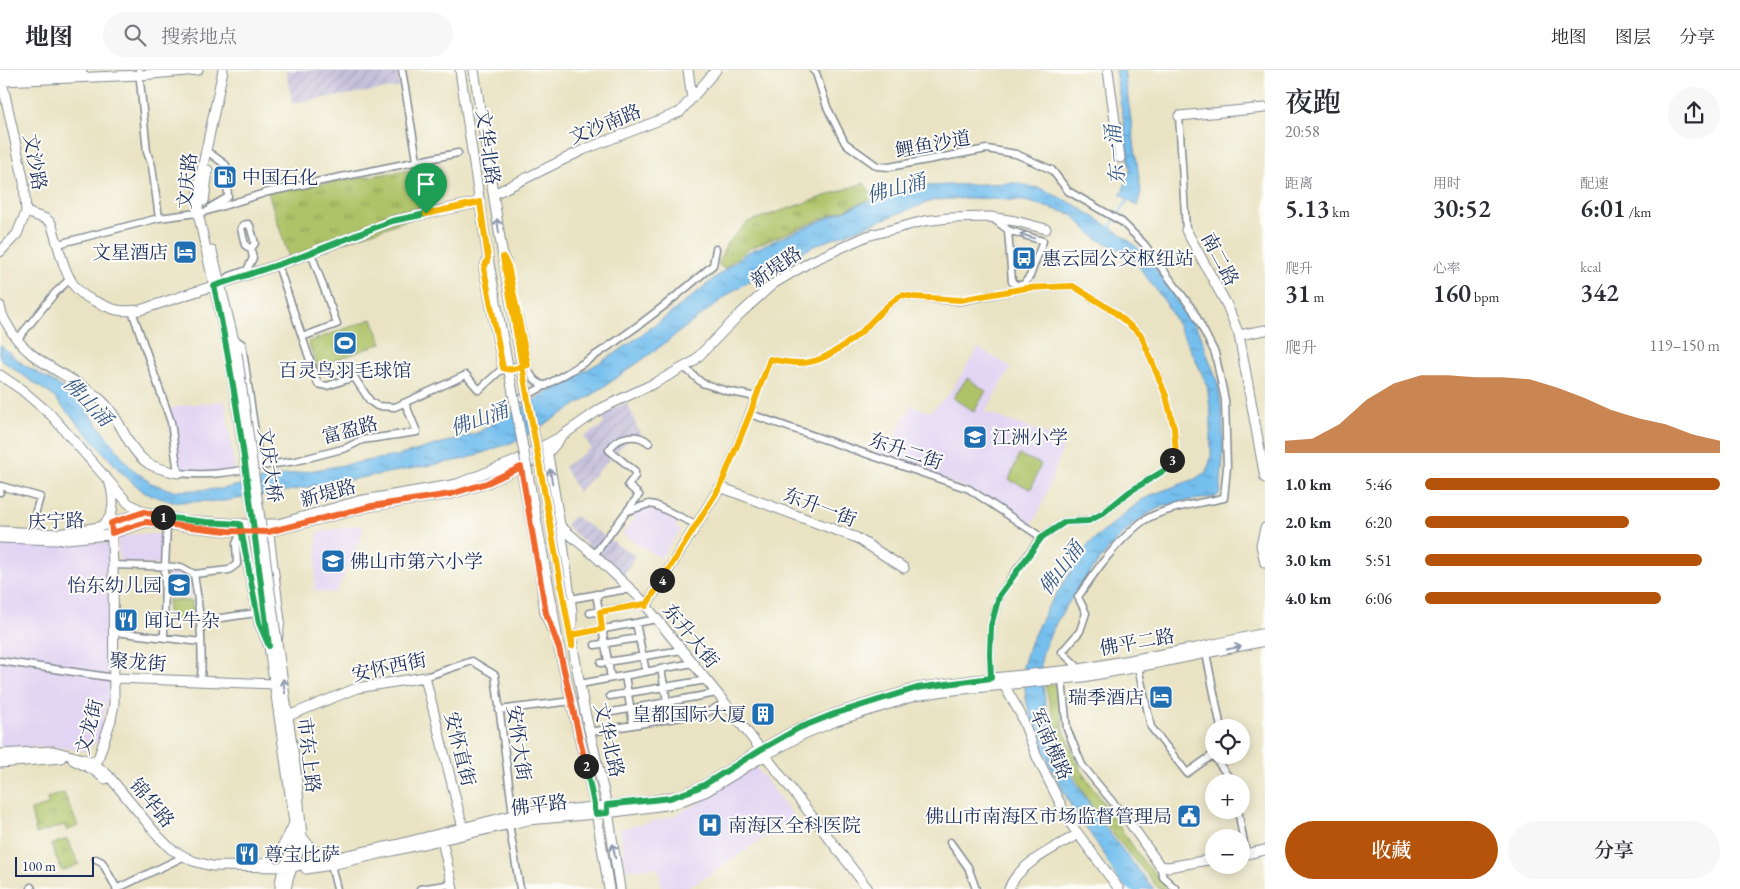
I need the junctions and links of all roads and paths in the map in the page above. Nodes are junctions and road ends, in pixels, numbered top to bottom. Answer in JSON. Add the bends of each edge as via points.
{"nodes":[{"id":1,"x":82,"y":70,"type":"edge"},
{"id":2,"x":198,"y":70,"type":"edge"},
{"id":3,"x":224,"y":70,"type":"edge"},
{"id":4,"x":228,"y":70,"type":"edge"},
{"id":5,"x":402,"y":70,"type":"edge"},
{"id":6,"x":460,"y":70,"type":"edge"},
{"id":7,"x":474,"y":70,"type":"edge"},
{"id":8,"x":688,"y":70,"type":"edge"},
{"id":9,"x":716,"y":70,"type":"edge"},
{"id":10,"x":813,"y":70,"type":"edge"},
{"id":11,"x":1108,"y":70,"type":"edge"},
{"id":12,"x":139,"y":73,"type":"edge"},
{"id":13,"x":2,"y":74,"type":"edge"},
{"id":14,"x":692,"y":98,"type":"junction"},
{"id":15,"x":1265,"y":108,"type":"edge"},
{"id":16,"x":1179,"y":116,"type":"joint"},
{"id":17,"x":458,"y":153,"type":"dead end"},
{"id":18,"x":211,"y":154,"type":"junction"},
{"id":19,"x":1120,"y":158,"type":"dead end"},
{"id":20,"x":417,"y":161,"type":"junction"},
{"id":21,"x":494,"y":194,"type":"junction"},
{"id":22,"x":480,"y":202,"type":"junction"},
{"id":23,"x":26,"y":212,"type":"junction"},
{"id":24,"x":201,"y":212,"type":"junction"},
{"id":25,"x":426,"y":214,"type":"junction"},
{"id":26,"x":990,"y":217,"type":"junction"},
{"id":27,"x":159,"y":218,"type":"junction"},
{"id":28,"x":1046,"y":229,"type":"dead end"},
{"id":29,"x":1008,"y":230,"type":"junction"},
{"id":30,"x":1186,"y":230,"type":"joint"},
{"id":31,"x":58,"y":244,"type":"junction"},
{"id":32,"x":716,"y":249,"type":"dead end"},
{"id":33,"x":251,"y":250,"type":"dead end"},
{"id":34,"x":0,"y":252,"type":"edge"},
{"id":35,"x":311,"y":253,"type":"junction"},
{"id":36,"x":503,"y":257,"type":"junction"},
{"id":37,"x":488,"y":258,"type":"junction"},
{"id":38,"x":278,"y":265,"type":"junction"},
{"id":39,"x":71,"y":278,"type":"junction"},
{"id":40,"x":217,"y":285,"type":"junction"},
{"id":41,"x":0,"y":306,"type":"edge"},
{"id":42,"x":132,"y":311,"type":"junction"},
{"id":43,"x":1265,"y":330,"type":"edge"},
{"id":44,"x":1239,"y":335,"type":"junction"},
{"id":45,"x":302,"y":337,"type":"junction"},
{"id":46,"x":234,"y":338,"type":"junction"},
{"id":47,"x":17,"y":340,"type":"junction"},
{"id":48,"x":233,"y":353,"type":"junction"},
{"id":49,"x":528,"y":365,"type":"junction"},
{"id":50,"x":684,"y":367,"type":"junction"},
{"id":51,"x":503,"y":368,"type":"junction"},
{"id":52,"x":0,"y":374,"type":"edge"},
{"id":53,"x":546,"y":386,"type":"junction"},
{"id":54,"x":756,"y":397,"type":"junction"},
{"id":55,"x":522,"y":398,"type":"dead end"},
{"id":56,"x":405,"y":403,"type":"junction"},
{"id":57,"x":750,"y":414,"type":"junction"},
{"id":58,"x":649,"y":443,"type":"dead end"},
{"id":59,"x":546,"y":450,"type":"junction"},
{"id":60,"x":520,"y":463,"type":"junction"},
{"id":61,"x":260,"y":466,"type":"junction"},
{"id":62,"x":178,"y":473,"type":"junction"},
{"id":63,"x":1265,"y":478,"type":"edge"},
{"id":64,"x":109,"y":482,"type":"junction"},
{"id":65,"x":720,"y":487,"type":"junction"},
{"id":66,"x":0,"y":489,"type":"edge"},
{"id":67,"x":626,"y":511,"type":"junction"},
{"id":68,"x":144,"y":512,"type":"junction"},
{"id":69,"x":146,"y":522,"type":"junction"},
{"id":70,"x":111,"y":523,"type":"junction"},
{"id":71,"x":167,"y":524,"type":"junction"},
{"id":72,"x":696,"y":525,"type":"junction"},
{"id":73,"x":560,"y":526,"type":"junction"},
{"id":74,"x":99,"y":527,"type":"junction"},
{"id":75,"x":241,"y":528,"type":"junction"},
{"id":76,"x":268,"y":528,"type":"junction"},
{"id":77,"x":1265,"y":528,"type":"edge"},
{"id":78,"x":0,"y":531,"type":"edge"},
{"id":79,"x":30,"y":532,"type":"junction"},
{"id":80,"x":112,"y":533,"type":"junction"},
{"id":81,"x":1042,"y":537,"type":"junction"},
{"id":82,"x":0,"y":538,"type":"edge"},
{"id":83,"x":594,"y":555,"type":"junction"},
{"id":84,"x":1265,"y":563,"type":"edge"},
{"id":85,"x":113,"y":565,"type":"junction"},
{"id":86,"x":165,"y":567,"type":"junction"},
{"id":87,"x":904,"y":568,"type":"dead end"},
{"id":88,"x":194,"y":574,"type":"junction"},
{"id":89,"x":632,"y":590,"type":"junction"},
{"id":90,"x":596,"y":594,"type":"junction"},
{"id":91,"x":567,"y":599,"type":"junction"},
{"id":92,"x":645,"y":605,"type":"junction"},
{"id":93,"x":256,"y":612,"type":"junction"},
{"id":94,"x":600,"y":612,"type":"junction"},
{"id":95,"x":590,"y":613,"type":"dead end"},
{"id":96,"x":657,"y":619,"type":"junction"},
{"id":97,"x":200,"y":621,"type":"junction"},
{"id":98,"x":636,"y":623,"type":"junction"},
{"id":99,"x":602,"y":629,"type":"junction"},
{"id":100,"x":114,"y":632,"type":"junction"},
{"id":101,"x":1265,"y":633,"type":"edge"},
{"id":102,"x":572,"y":635,"type":"junction"},
{"id":103,"x":164,"y":638,"type":"junction"},
{"id":104,"x":639,"y":638,"type":"junction"},
{"id":105,"x":1265,"y":641,"type":"edge"},
{"id":106,"x":201,"y":642,"type":"junction"},
{"id":107,"x":273,"y":644,"type":"junction"},
{"id":108,"x":605,"y":644,"type":"junction"},
{"id":109,"x":595,"y":645,"type":"dead end"},
{"id":110,"x":572,"y":646,"type":"junction"},
{"id":111,"x":559,"y":648,"type":"junction"},
{"id":112,"x":682,"y":650,"type":"junction"},
{"id":113,"x":1206,"y":654,"type":"junction"},
{"id":114,"x":643,"y":656,"type":"junction"},
{"id":115,"x":0,"y":661,"type":"edge"},
{"id":116,"x":605,"y":663,"type":"junction"},
{"id":117,"x":693,"y":663,"type":"junction"},
{"id":118,"x":1138,"y":668,"type":"junction"},
{"id":119,"x":661,"y":669,"type":"junction"},
{"id":120,"x":1080,"y":669,"type":"junction"},
{"id":121,"x":646,"y":672,"type":"junction"},
{"id":122,"x":494,"y":675,"type":"joint"},
{"id":123,"x":625,"y":676,"type":"junction"},
{"id":124,"x":425,"y":677,"type":"junction"},
{"id":125,"x":1047,"y":677,"type":"junction"},
{"id":126,"x":115,"y":678,"type":"junction"},
{"id":127,"x":611,"y":678,"type":"junction"},
{"id":128,"x":991,"y":678,"type":"junction"},
{"id":129,"x":706,"y":680,"type":"junction"},
{"id":130,"x":1014,"y":680,"type":"junction"},
{"id":131,"x":1062,"y":680,"type":"junction"},
{"id":132,"x":201,"y":682,"type":"junction"},
{"id":133,"x":275,"y":684,"type":"junction"},
{"id":134,"x":580,"y":684,"type":"junction"},
{"id":135,"x":1004,"y":686,"type":"junction"},
{"id":136,"x":664,"y":687,"type":"junction"},
{"id":137,"x":628,"y":693,"type":"junction"},
{"id":138,"x":717,"y":693,"type":"junction"},
{"id":139,"x":610,"y":696,"type":"dead end"},
{"id":140,"x":572,"y":701,"type":"junction"},
{"id":141,"x":667,"y":702,"type":"junction"},
{"id":142,"x":725,"y":703,"type":"junction"},
{"id":143,"x":630,"y":708,"type":"junction"},
{"id":144,"x":499,"y":710,"type":"junction"},
{"id":145,"x":612,"y":712,"type":"dead end"},
{"id":146,"x":288,"y":716,"type":"junction"},
{"id":147,"x":670,"y":718,"type":"junction"},
{"id":148,"x":1219,"y":719,"type":"edge"},
{"id":149,"x":633,"y":724,"type":"junction"},
{"id":150,"x":590,"y":732,"type":"junction"},
{"id":151,"x":762,"y":753,"type":"junction"},
{"id":152,"x":0,"y":754,"type":"edge"},
{"id":153,"x":1205,"y":760,"type":"edge"},
{"id":154,"x":0,"y":763,"type":"edge"},
{"id":155,"x":95,"y":767,"type":"junction"},
{"id":156,"x":607,"y":809,"type":"junction"},
{"id":157,"x":596,"y":811,"type":"junction"},
{"id":158,"x":511,"y":820,"type":"junction"},
{"id":159,"x":294,"y":823,"type":"junction"},
{"id":160,"x":1130,"y":823,"type":"joint"},
{"id":161,"x":463,"y":828,"type":"junction"},
{"id":162,"x":1078,"y":834,"type":"junction"},
{"id":163,"x":302,"y":837,"type":"junction"},
{"id":164,"x":442,"y":840,"type":"junction"},
{"id":165,"x":950,"y":842,"type":"dead end"},
{"id":166,"x":1265,"y":850,"type":"edge"},
{"id":167,"x":1250,"y":853,"type":"edge"},
{"id":168,"x":340,"y":856,"type":"junction"},
{"id":169,"x":181,"y":858,"type":"junction"},
{"id":170,"x":96,"y":859,"type":"dead end"},
{"id":171,"x":1205,"y":861,"type":"edge"},
{"id":172,"x":331,"y":865,"type":"junction"},
{"id":173,"x":1160,"y":866,"type":"junction"},
{"id":174,"x":255,"y":867,"type":"junction"},
{"id":175,"x":287,"y":869,"type":"junction"},
{"id":176,"x":453,"y":886,"type":"edge"},
{"id":177,"x":117,"y":889,"type":"edge"},
{"id":178,"x":280,"y":889,"type":"edge"},
{"id":179,"x":286,"y":889,"type":"edge"},
{"id":180,"x":336,"y":889,"type":"edge"},
{"id":181,"x":420,"y":889,"type":"edge"},
{"id":182,"x":520,"y":889,"type":"edge"},
{"id":183,"x":609,"y":889,"type":"edge"},
{"id":184,"x":620,"y":889,"type":"edge"},
{"id":185,"x":868,"y":889,"type":"edge"},
{"id":186,"x":976,"y":889,"type":"edge"},
{"id":187,"x":1009,"y":889,"type":"edge"},
{"id":188,"x":1119,"y":889,"type":"edge"},
{"id":189,"x":1176,"y":889,"type":"edge"}],
"edges":[{"from":1,"to":13,"type":"main road"},
{"from":2,"to":12,"type":"main road"},
{"from":3,"to":24,"type":"main road","name":"文庆路","via":[[199,184]]},
{"from":4,"to":18,"type":"main road","name":"文庆路"},
{"from":5,"to":20,"type":"street"},
{"from":6,"to":22,"type":"main road","name":"文华北路"},
{"from":7,"to":21,"type":"main road","name":"文华北路"},
{"from":8,"to":14,"type":"main road"},
{"from":9,"to":14,"type":"main road","name":"文沙南路"},
{"from":10,"to":120,"type":"street","name":"鲤鱼沙道","via":[[845,143],[877,166],[890,167],[988,149],[1016,154],[1052,170],[1068,191],[1116,219],[1144,244],[1188,304],[1215,354],[1225,400],[1224,498],[1174,508],[1144,521],[1117,546],[1078,597],[1086,613],[1080,631],[1062,652]]},
{"from":11,"to":19,"type":"main road"},
{"from":12,"to":13,"type":"main road"},
{"from":12,"to":27,"type":"street","via":[[147,152]]},
{"from":13,"to":23,"type":"main road","name":"文沙路","via":[[24,182]]},
{"from":14,"to":21,"type":"main road","name":"文沙南路","via":[[680,112],[583,150]]},
{"from":15,"to":16,"type":"main road"},
{"from":16,"to":30,"type":"street"},
{"from":17,"to":20,"type":"street"},
{"from":18,"to":24,"type":"main road","name":"文庆路"},
{"from":18,"to":24,"type":"street","via":[[226,165],[228,197]]},
{"from":20,"to":24,"type":"street","via":[[268,192]]},
{"from":20,"to":25,"type":"street"},
{"from":36,"to":21,"type":"main road","name":"文华北路","one_way":true},
{"from":22,"to":25,"type":"main road"},
{"from":22,"to":37,"type":"main road","name":"文华北路"},
{"from":23,"to":31,"type":"main road","via":[[51,223]]},
{"from":23,"to":34,"type":"main road","name":"文沙路","via":[[17,234]]},
{"from":24,"to":27,"type":"street"},
{"from":24,"to":40,"type":"main road","name":"文庆路"},
{"from":25,"to":35,"type":"main road","via":[[392,221]]},
{"from":26,"to":28,"type":"main road","name":"新堤路"},
{"from":26,"to":29,"type":"street"},
{"from":26,"to":50,"type":"main road","name":"新堤路","via":[[924,221],[867,236],[810,262],[773,284]]},
{"from":27,"to":31,"type":"street"},
{"from":29,"to":29,"type":"street","one_way":true,"via":[[1012,282],[1023,285],[1030,276],[1043,241]]},
{"from":30,"to":44,"type":"main road","name":"南二路","via":[[1227,305]]},
{"from":31,"to":39,"type":"main road"},
{"from":32,"to":53,"type":"street","via":[[713,265],[635,329]]},
{"from":33,"to":40,"type":"street","via":[[253,258],[247,270]]},
{"from":35,"to":38,"type":"main road"},
{"from":35,"to":45,"type":"street","via":[[337,324]]},
{"from":36,"to":49,"type":"main road","via":[[508,266]]},
{"from":36,"to":91,"type":"main road","bridge":true,"via":[[522,374]]},
{"from":37,"to":51,"type":"main road","via":[[484,269]]},
{"from":37,"to":111,"type":"main road","bridge":true},
{"from":38,"to":40,"type":"main road"},
{"from":38,"to":45,"type":"street"},
{"from":39,"to":42,"type":"main road","via":[[76,288],[90,299],[111,309]]},
{"from":39,"to":47,"type":"street"},
{"from":40,"to":42,"type":"main road"},
{"from":40,"to":46,"type":"main road","name":"文庆路"},
{"from":40,"to":48,"type":"main road","name":"文庆路"},
{"from":41,"to":47,"type":"main road","name":"富盈路"},
{"from":42,"to":62,"type":"street","via":[[171,422]]},
{"from":43,"to":44,"type":"main road"},
{"from":44,"to":63,"type":"main road","name":"南二路"},
{"from":45,"to":56,"type":"street","via":[[318,384],[327,386],[354,377],[377,406],[395,407]]},
{"from":46,"to":48,"type":"main road","name":"文庆路"},
{"from":46,"to":61,"type":"street","via":[[242,344]]},
{"from":47,"to":62,"type":"main road","name":"富盈路","via":[[26,351],[102,401],[136,452],[149,464]]},
{"from":48,"to":107,"type":"main road","name":"文庆大桥","bridge":true,"via":[[250,502]]},
{"from":49,"to":51,"type":"main road"},
{"from":49,"to":53,"type":"street","via":[[530,374],[539,384]]},
{"from":50,"to":54,"type":"street","via":[[702,383]]},
{"from":50,"to":59,"type":"main road","name":"新堤路","via":[[602,408]]},
{"from":51,"to":56,"type":"street","via":[[479,390],[466,375]]},
{"from":52,"to":64,"type":"main road","name":"新堤路","via":[[42,406]]},
{"from":53,"to":55,"type":"street"},
{"from":54,"to":57,"type":"street"},
{"from":54,"to":81,"type":"street","via":[[770,359],[788,363],[819,360],[854,338],[889,302],[902,295],[960,300],[1027,288],[1073,286],[1113,311],[1141,335],[1166,396],[1176,454],[1168,468],[1129,492],[1102,514],[1088,521],[1065,522]]},
{"from":56,"to":61,"type":"street","name":"富盈路","via":[[417,432],[362,440],[346,448],[296,461]]},
{"from":57,"to":65,"type":"street"},
{"from":57,"to":81,"type":"street","name":"东升二街","via":[[969,489]]},
{"from":58,"to":67,"type":"street","via":[[632,436],[610,446],[609,450],[636,473],[628,485],[639,495]]},
{"from":59,"to":60,"type":"main road","name":"新堤路"},
{"from":73,"to":59,"type":"main road","one_way":true},
{"from":60,"to":76,"type":"main road","name":"新堤路","via":[[457,484],[358,501]]},
{"from":60,"to":111,"type":"main road","via":[[546,613]]},
{"from":61,"to":62,"type":"street","name":"富盈路","via":[[231,473]]},
{"from":64,"to":68,"type":"main road","name":"新堤路","via":[[128,502]]},
{"from":64,"to":74,"type":"main road","via":[[112,510],[108,521]]},
{"from":65,"to":72,"type":"main road"},
{"from":65,"to":87,"type":"main road","name":"东升一街","via":[[857,538]]},
{"from":66,"to":79,"type":"street","via":[[40,496]]},
{"from":67,"to":72,"type":"street","via":[[655,504]]},
{"from":67,"to":83,"type":"street"},
{"from":68,"to":69,"type":"main road"},
{"from":68,"to":70,"type":"main road","name":"庆宁路"},
{"from":68,"to":75,"type":"main road","name":"新堤路"},
{"from":69,"to":71,"type":"main road","name":"新堤路"},
{"from":69,"to":80,"type":"main road","name":"新堤路"},
{"from":70,"to":74,"type":"main road","name":"庆宁路"},
{"from":70,"to":80,"type":"main road","name":"文龙街"},
{"from":71,"to":75,"type":"main road","name":"新堤路"},
{"from":71,"to":86,"type":"street"},
{"from":72,"to":92,"type":"main road"},
{"from":73,"to":83,"type":"main road","name":"东升大街"},
{"from":73,"to":91,"type":"main road"},
{"from":74,"to":79,"type":"main road","name":"庆宁路","via":[[58,534]]},
{"from":75,"to":76,"type":"main road","name":"新堤路"},
{"from":75,"to":88,"type":"street","via":[[236,544],[237,564],[229,570]]},
{"from":75,"to":93,"type":"main road"},
{"from":76,"to":107,"type":"main road","via":[[280,621]]},
{"from":77,"to":84,"type":"main road","via":[[1260,545]]},
{"from":78,"to":79,"type":"main road","name":"庆宁路"},
{"from":80,"to":82,"type":"main road","name":"庆宁路","via":[[56,540]]},
{"from":80,"to":85,"type":"main road","name":"文龙街"},
{"from":81,"to":128,"type":"street","via":[[999,596],[991,626]]},
{"from":83,"to":89,"type":"main road","name":"东升大街"},
{"from":85,"to":86,"type":"street"},
{"from":85,"to":100,"type":"main road","name":"文龙街"},
{"from":86,"to":88,"type":"street","via":[[181,567]]},
{"from":86,"to":103,"type":"street"},
{"from":88,"to":97,"type":"street"},
{"from":89,"to":90,"type":"street"},
{"from":89,"to":92,"type":"main road","name":"东升大街"},
{"from":90,"to":91,"type":"street"},
{"from":90,"to":94,"type":"street"},
{"from":91,"to":102,"type":"main road","via":[[572,612]]},
{"from":91,"to":110,"type":"main road","name":"文华北路"},
{"from":92,"to":94,"type":"street"},
{"from":92,"to":96,"type":"main road","name":"东升大街"},
{"from":93,"to":97,"type":"street"},
{"from":93,"to":107,"type":"main road","via":[[259,623]]},
{"from":94,"to":95,"type":"street"},
{"from":94,"to":99,"type":"street"},
{"from":96,"to":98,"type":"street"},
{"from":96,"to":112,"type":"main road","name":"东升大街"},
{"from":97,"to":106,"type":"street"},
{"from":98,"to":99,"type":"street"},
{"from":98,"to":104,"type":"street"},
{"from":99,"to":102,"type":"street"},
{"from":99,"to":108,"type":"street"},
{"from":100,"to":103,"type":"street"},
{"from":100,"to":126,"type":"main road","name":"文龙街"},
{"from":101,"to":120,"type":"main road","name":"佛平二路"},
{"from":102,"to":110,"type":"main road"},
{"from":103,"to":106,"type":"street"},
{"from":104,"to":108,"type":"street"},
{"from":104,"to":114,"type":"street"},
{"from":113,"to":105,"type":"main road","name":"佛平二路","one_way":true},
{"from":106,"to":132,"type":"street"},
{"from":107,"to":133,"type":"main road","name":"市东上路"},
{"from":146,"to":107,"type":"main road","name":"市东上路","one_way":true},
{"from":108,"to":109,"type":"street"},
{"from":108,"to":116,"type":"street"},
{"from":110,"to":134,"type":"main road","name":"文华北路"},
{"from":111,"to":140,"type":"main road"},
{"from":112,"to":114,"type":"street"},
{"from":112,"to":117,"type":"main road","name":"东升大街"},
{"from":113,"to":118,"type":"main road","name":"佛平二路"},
{"from":113,"to":148,"type":"street"},
{"from":114,"to":116,"type":"street"},
{"from":114,"to":121,"type":"street"},
{"from":115,"to":126,"type":"street","name":"聚龙街"},
{"from":116,"to":127,"type":"street"},
{"from":117,"to":119,"type":"street"},
{"from":117,"to":129,"type":"main road","name":"东升大街"},
{"from":118,"to":131,"type":"main road","name":"佛平二路"},
{"from":118,"to":153,"type":"street","via":[[1151,726],[1187,773]]},
{"from":119,"to":121,"type":"street"},
{"from":119,"to":136,"type":"street"},
{"from":120,"to":125,"type":"main road","name":"佛平二路"},
{"from":121,"to":123,"type":"street"},
{"from":122,"to":124,"type":"street","name":"安怀西街","via":[[472,660]]},
{"from":122,"to":144,"type":"street","name":"安怀大街"},
{"from":123,"to":127,"type":"street"},
{"from":123,"to":137,"type":"street"},
{"from":124,"to":146,"type":"main road","name":"安怀西街","via":[[357,688]]},
{"from":124,"to":161,"type":"main road","name":"安怀直街"},
{"from":125,"to":130,"type":"main road","name":"佛平路"},
{"from":125,"to":131,"type":"main road","name":"佛平二路"},
{"from":126,"to":132,"type":"main road","name":"聚龙街"},
{"from":126,"to":155,"type":"main road","name":"文龙街","via":[[112,720]]},
{"from":127,"to":134,"type":"street"},
{"from":128,"to":130,"type":"main road","name":"佛平路"},
{"from":128,"to":151,"type":"main road","name":"佛平路","via":[[917,688],[834,714],[799,728]]},
{"from":129,"to":136,"type":"street"},
{"from":129,"to":138,"type":"main road","name":"东升大街"},
{"from":130,"to":135,"type":"main road","name":"佛平路"},
{"from":131,"to":160,"type":"street","via":[[1067,729],[1082,765]]},
{"from":132,"to":133,"type":"main road","name":"聚龙街"},
{"from":133,"to":159,"type":"main road","name":"市东上路"},
{"from":134,"to":150,"type":"main road","name":"文华北路"},
{"from":135,"to":151,"type":"main road","name":"佛平路","via":[[916,696],[836,721]]},
{"from":135,"to":162,"type":"main road","name":"军南横路","via":[[1021,715],[1053,790]]},
{"from":136,"to":137,"type":"street"},
{"from":136,"to":141,"type":"street"},
{"from":137,"to":139,"type":"street"},
{"from":137,"to":143,"type":"street"},
{"from":138,"to":141,"type":"street"},
{"from":138,"to":142,"type":"main road","name":"东升大街"},
{"from":140,"to":144,"type":"street"},
{"from":140,"to":157,"type":"main road"},
{"from":141,"to":143,"type":"street"},
{"from":141,"to":147,"type":"street"},
{"from":142,"to":147,"type":"street","via":[[706,713]]},
{"from":142,"to":151,"type":"main road","name":"东升大街"},
{"from":143,"to":145,"type":"street"},
{"from":143,"to":149,"type":"street"},
{"from":144,"to":158,"type":"street","name":"安怀大街"},
{"from":146,"to":163,"type":"main road","name":"市东上路"},
{"from":147,"to":149,"type":"street"},
{"from":149,"to":150,"type":"street"},
{"from":150,"to":156,"type":"main road","name":"文华北路"},
{"from":151,"to":156,"type":"main road","name":"佛平路","via":[[708,791],[692,798],[673,804]]},
{"from":151,"to":185,"type":"main road","name":"东升大街"},
{"from":152,"to":155,"type":"main road","name":"锦华路","via":[[53,751],[75,756]]},
{"from":154,"to":155,"type":"main road","name":"锦华路","via":[[53,757]]},
{"from":155,"to":169,"type":"main road","name":"锦华路","via":[[139,821],[168,851]]},
{"from":155,"to":174,"type":"main road","name":"锦华路","via":[[108,775],[171,849],[193,861],[212,866]]},
{"from":156,"to":157,"type":"main road","name":"佛平路"},
{"from":184,"to":156,"type":"main road","name":"文华北路","one_way":true},
{"from":157,"to":158,"type":"main road","name":"佛平路"},
{"from":157,"to":183,"type":"main road"},
{"from":158,"to":161,"type":"main road","name":"佛平路"},
{"from":158,"to":164,"type":"main road","name":"佛平路"},
{"from":158,"to":182,"type":"street","name":"安怀大街"},
{"from":159,"to":174,"type":"main road","via":[[276,854],[267,863]]},
{"from":159,"to":175,"type":"main road","name":"市东上路","via":[[295,839]]},
{"from":160,"to":173,"type":"main road"},
{"from":161,"to":168,"type":"main road","name":"佛平路"},
{"from":162,"to":187,"type":"main road","via":[[1037,858],[1011,883]]},
{"from":162,"to":188,"type":"main road","name":"军南横路"},
{"from":163,"to":168,"type":"main road","via":[[318,853]]},
{"from":163,"to":175,"type":"main road","name":"市东上路","via":[[300,848]]},
{"from":164,"to":172,"type":"main road","name":"佛平路"},
{"from":164,"to":176,"type":"main road"},
{"from":165,"to":186,"type":"street","via":[[968,867]]},
{"from":166,"to":167,"type":"main road"},
{"from":168,"to":175,"type":"main road","name":"佛平路"},
{"from":169,"to":175,"type":"main road","name":"锦华路","via":[[212,870]]},
{"from":169,"to":177,"type":"street"},
{"from":170,"to":177,"type":"street","via":[[102,862]]},
{"from":171,"to":173,"type":"main road"},
{"from":172,"to":175,"type":"main road","name":"佛平路"},
{"from":172,"to":180,"type":"street"},
{"from":173,"to":189,"type":"street","via":[[1163,878]]},
{"from":174,"to":175,"type":"main road","name":"锦华路"},
{"from":175,"to":178,"type":"main road"},
{"from":175,"to":179,"type":"main road"},
{"from":176,"to":181,"type":"street"}]}
